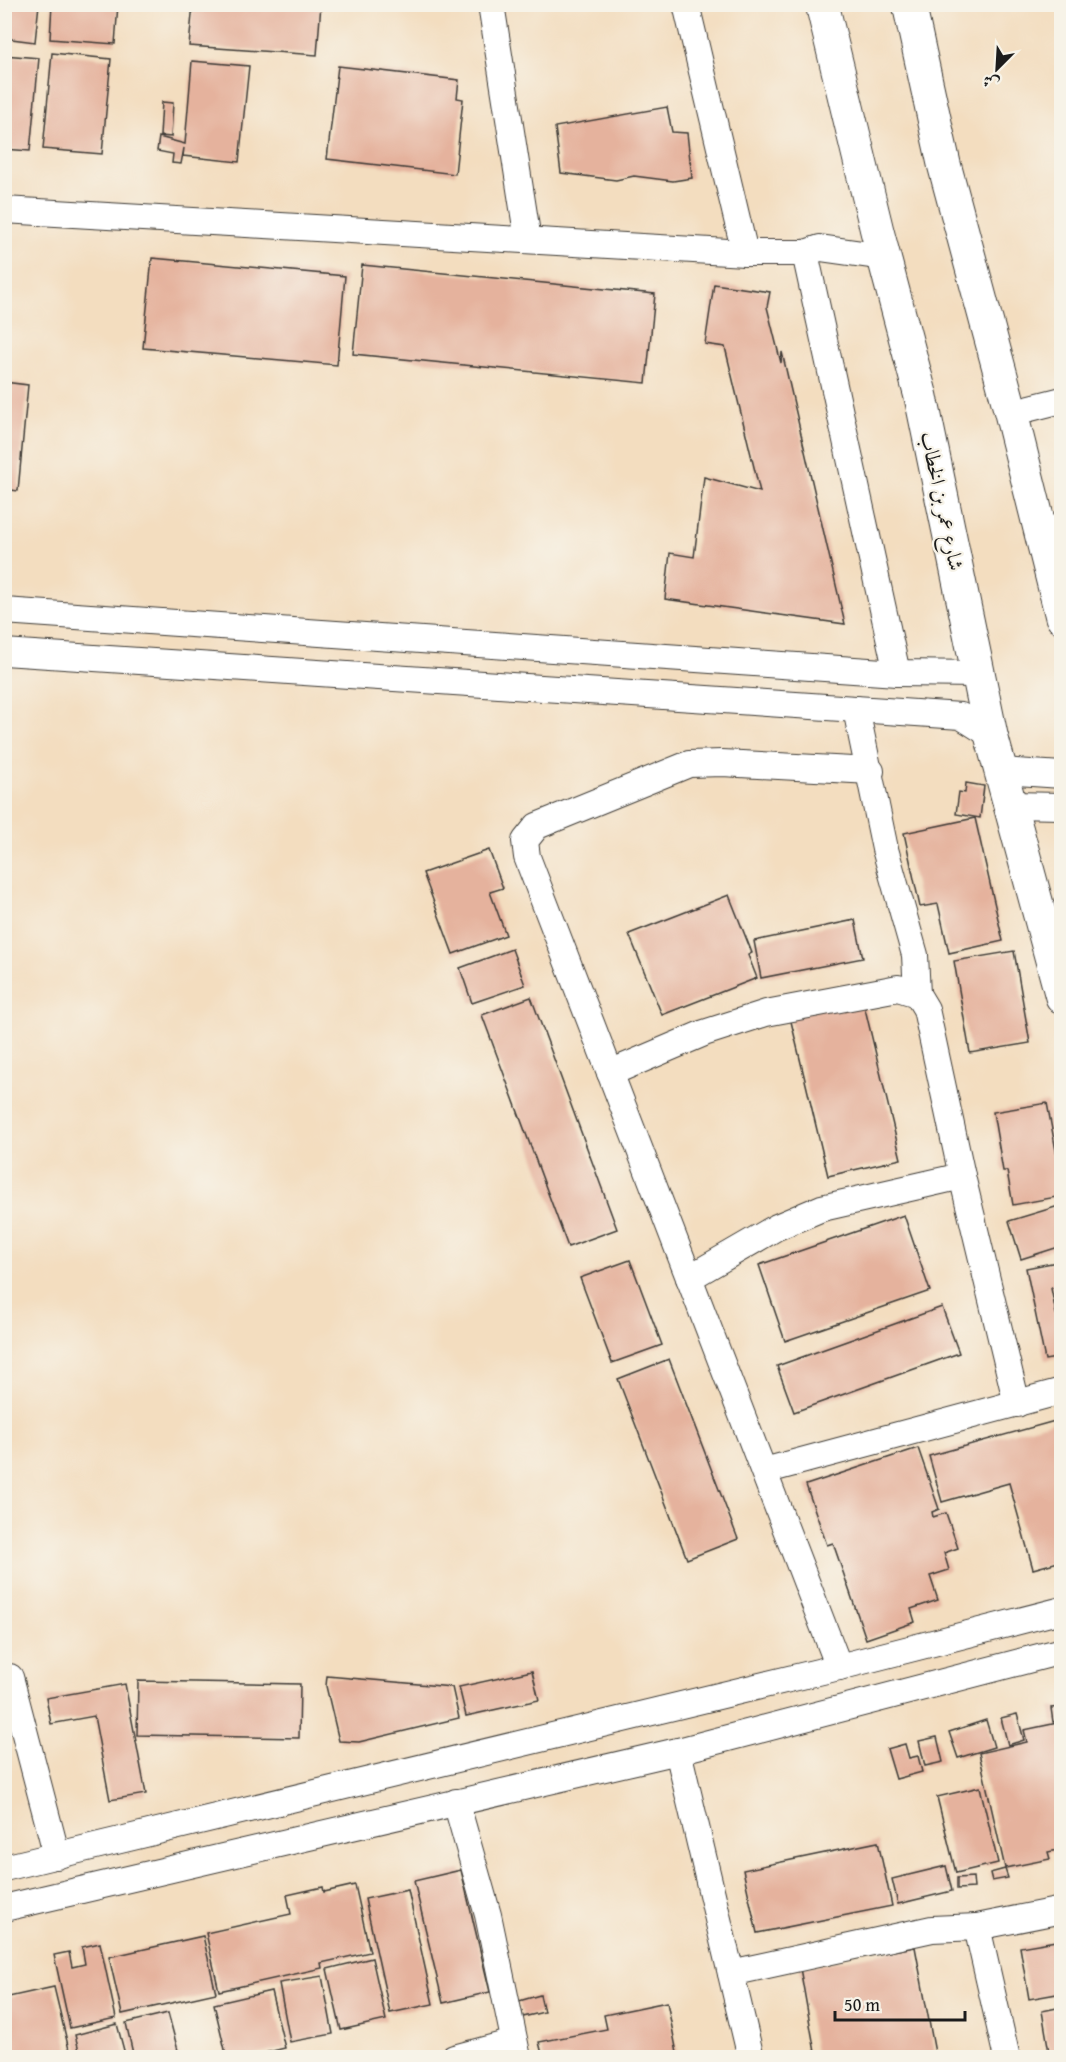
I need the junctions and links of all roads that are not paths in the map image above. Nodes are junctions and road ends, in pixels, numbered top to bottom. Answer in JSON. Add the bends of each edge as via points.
{"nodes":[{"id":1,"x":491,"y":4,"type":"edge"},
{"id":2,"x":686,"y":4,"type":"edge"},
{"id":3,"x":822,"y":4,"type":"edge"},
{"id":4,"x":909,"y":4,"type":"edge"},
{"id":5,"x":4,"y":210,"type":"edge"},
{"id":6,"x":528,"y":240,"type":"junction"},
{"id":7,"x":745,"y":253,"type":"junction"},
{"id":8,"x":805,"y":254,"type":"junction"},
{"id":9,"x":884,"y":257,"type":"junction"},
{"id":10,"x":1062,"y":400,"type":"edge"},
{"id":11,"x":1011,"y":412,"type":"junction"},
{"id":12,"x":4,"y":611,"type":"edge"},
{"id":13,"x":1062,"y":617,"type":"edge"},
{"id":14,"x":4,"y":652,"type":"edge"},
{"id":15,"x":897,"y":673,"type":"junction"},
{"id":16,"x":966,"y":673,"type":"junction"},
{"id":17,"x":856,"y":709,"type":"junction"},
{"id":18,"x":961,"y":716,"type":"junction"},
{"id":19,"x":991,"y":735,"type":"junction"},
{"id":20,"x":871,"y":771,"type":"junction"},
{"id":21,"x":1001,"y":771,"type":"junction"},
{"id":22,"x":1062,"y":775,"type":"edge"},
{"id":23,"x":1010,"y":805,"type":"junction"},
{"id":24,"x":1062,"y":806,"type":"edge"},
{"id":25,"x":917,"y":994,"type":"junction"},
{"id":26,"x":1062,"y":997,"type":"edge"},
{"id":27,"x":610,"y":1073,"type":"junction"},
{"id":28,"x":962,"y":1176,"type":"junction"},
{"id":29,"x":689,"y":1278,"type":"junction"},
{"id":30,"x":1062,"y":1390,"type":"edge"},
{"id":31,"x":1017,"y":1404,"type":"junction"},
{"id":32,"x":764,"y":1471,"type":"junction"},
{"id":33,"x":1062,"y":1610,"type":"edge"},
{"id":34,"x":1062,"y":1651,"type":"edge"},
{"id":35,"x":839,"y":1667,"type":"junction"},
{"id":36,"x":4,"y":1677,"type":"edge"},
{"id":37,"x":678,"y":1751,"type":"junction"},
{"id":38,"x":456,"y":1802,"type":"junction"},
{"id":39,"x":57,"y":1856,"type":"junction"},
{"id":40,"x":4,"y":1868,"type":"edge"},
{"id":41,"x":4,"y":1908,"type":"edge"},
{"id":42,"x":1062,"y":1910,"type":"edge"},
{"id":43,"x":977,"y":1927,"type":"junction"},
{"id":44,"x":731,"y":1974,"type":"junction"},
{"id":45,"x":516,"y":2050,"type":"edge"},
{"id":46,"x":454,"y":2058,"type":"edge"},
{"id":47,"x":751,"y":2058,"type":"edge"},
{"id":48,"x":1007,"y":2058,"type":"edge"}],
"edges":[{"from":1,"to":6,"type":"street"},
{"from":2,"to":7,"type":"street"},
{"from":3,"to":9,"type":"main road","name":"شارع عمر بن الخطاب"},
{"from":4,"to":11,"type":"main road","via":[[944,164]]},
{"from":5,"to":6,"type":"street"},
{"from":6,"to":7,"type":"street"},
{"from":7,"to":8,"type":"street"},
{"from":8,"to":9,"type":"street","via":[[820,248]]},
{"from":8,"to":15,"type":"street"},
{"from":9,"to":16,"type":"main road","name":"شارع عمر بن الخطاب","via":[[921,397]]},
{"from":10,"to":11,"type":"street"},
{"from":11,"to":13,"type":"main road"},
{"from":12,"to":15,"type":"street"},
{"from":14,"to":17,"type":"street"},
{"from":15,"to":16,"type":"street"},
{"from":16,"to":18,"type":"street"},
{"from":16,"to":19,"type":"main road","name":"شارع عمر بن الخطاب"},
{"from":17,"to":18,"type":"street"},
{"from":17,"to":20,"type":"street"},
{"from":18,"to":19,"type":"street"},
{"from":19,"to":21,"type":"main road","name":"شارع عمر بن الخطاب"},
{"from":20,"to":25,"type":"street","via":[[885,849],[915,956]]},
{"from":20,"to":27,"type":"street","via":[[689,764],[537,826],[525,841],[527,857]]},
{"from":21,"to":22,"type":"street"},
{"from":21,"to":23,"type":"main road","name":"شارع عمر بن الخطاب"},
{"from":23,"to":24,"type":"street"},
{"from":23,"to":26,"type":"main road","name":"شارع عمر بن الخطاب"},
{"from":25,"to":27,"type":"street","via":[[898,988],[766,1013],[704,1033]]},
{"from":25,"to":28,"type":"street","via":[[926,1009]]},
{"from":27,"to":29,"type":"street"},
{"from":28,"to":29,"type":"street","via":[[822,1208],[777,1227]]},
{"from":28,"to":31,"type":"street"},
{"from":29,"to":32,"type":"street"},
{"from":30,"to":31,"type":"street"},
{"from":31,"to":32,"type":"street"},
{"from":32,"to":35,"type":"street"},
{"from":33,"to":35,"type":"street"},
{"from":34,"to":37,"type":"street"},
{"from":35,"to":39,"type":"street"},
{"from":36,"to":39,"type":"street","via":[[10,1677]]},
{"from":37,"to":38,"type":"street"},
{"from":37,"to":44,"type":"street"},
{"from":38,"to":41,"type":"street"},
{"from":38,"to":45,"type":"street","via":[[488,1915]]},
{"from":39,"to":40,"type":"street"},
{"from":42,"to":43,"type":"street"},
{"from":43,"to":44,"type":"street","via":[[932,1929]]},
{"from":43,"to":48,"type":"street"},
{"from":44,"to":47,"type":"street"},
{"from":45,"to":46,"type":"street"}]}
